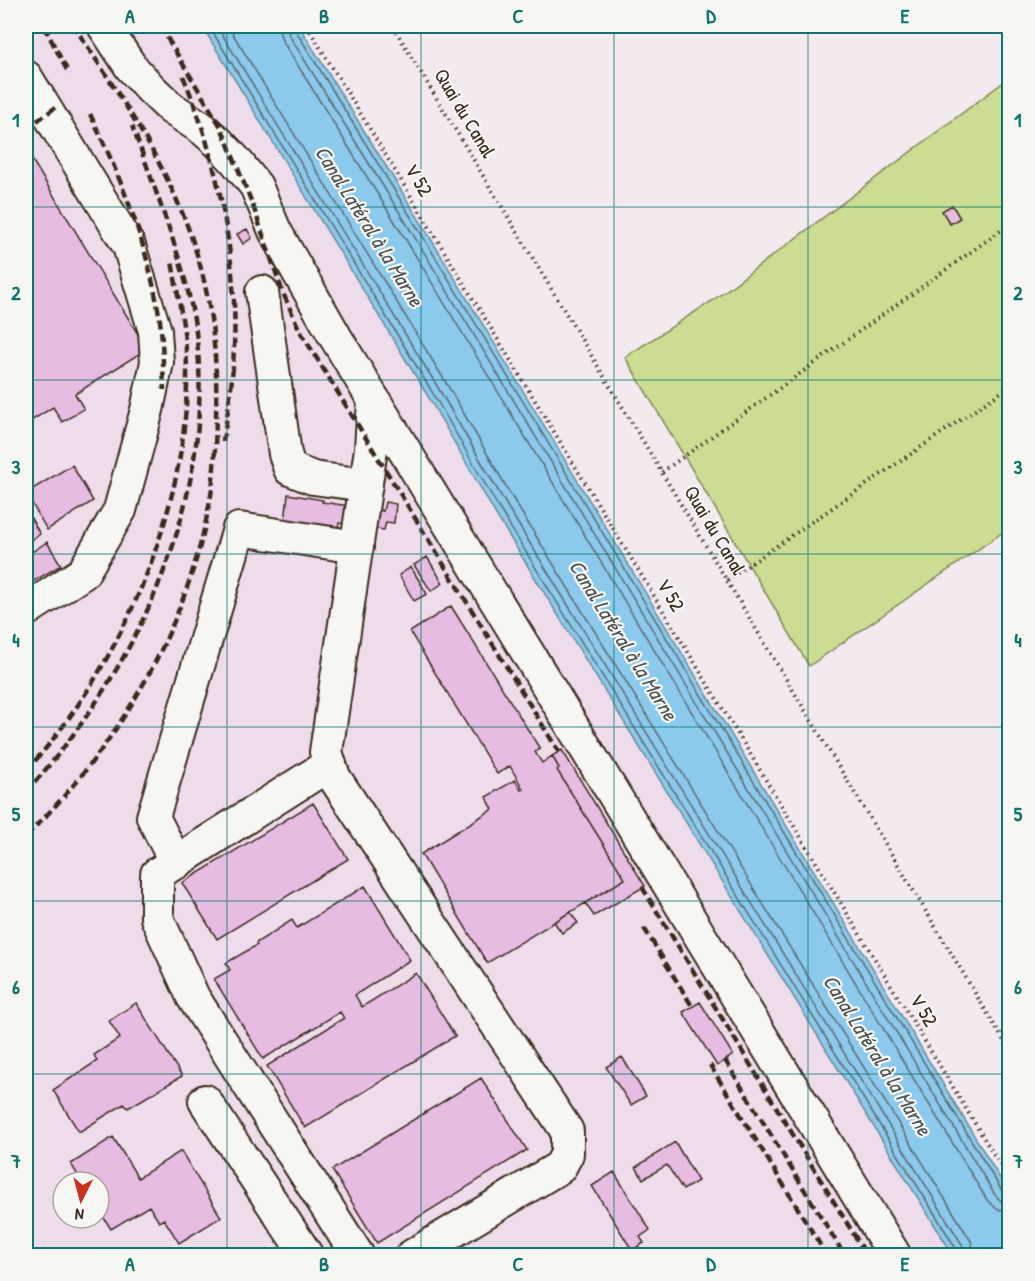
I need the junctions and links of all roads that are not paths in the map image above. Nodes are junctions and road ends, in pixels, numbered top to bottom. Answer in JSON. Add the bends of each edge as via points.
{"nodes":[{"id":1,"x":104,"y":26,"type":"edge"},
{"id":2,"x":26,"y":77,"type":"edge"},
{"id":3,"x":262,"y":292,"type":"dead end"},
{"id":4,"x":374,"y":400,"type":"junction"},
{"id":5,"x":366,"y":485,"type":"junction"},
{"id":6,"x":357,"y":547,"type":"junction"},
{"id":7,"x":26,"y":610,"type":"edge"},
{"id":8,"x":330,"y":764,"type":"junction"},
{"id":9,"x":176,"y":863,"type":"junction"},
{"id":10,"x":206,"y":1101,"type":"dead end"},
{"id":11,"x":307,"y":1256,"type":"edge"},
{"id":12,"x":358,"y":1256,"type":"edge"},
{"id":13,"x":412,"y":1256,"type":"edge"},
{"id":14,"x":895,"y":1256,"type":"edge"}],
"edges":[{"from":1,"to":4,"type":"lane","via":[[131,68],[171,108],[219,143],[256,186],[275,231]]},
{"from":2,"to":7,"type":"lane","via":[[129,246],[155,331],[157,362],[120,510],[83,573]]},
{"from":3,"to":5,"type":"lane","via":[[290,469],[313,478]]},
{"from":4,"to":5,"type":"lane"},
{"from":4,"to":14,"type":"lane"},
{"from":5,"to":6,"type":"lane"},
{"from":6,"to":8,"type":"lane","via":[[326,752]]},
{"from":6,"to":9,"type":"lane","via":[[239,529],[153,817]]},
{"from":8,"to":9,"type":"lane"},
{"from":8,"to":13,"type":"lane","via":[[334,777],[567,1131],[567,1154],[560,1167]]},
{"from":9,"to":12,"type":"lane","via":[[157,874],[157,918],[189,987]]},
{"from":10,"to":11,"type":"lane"}]}
